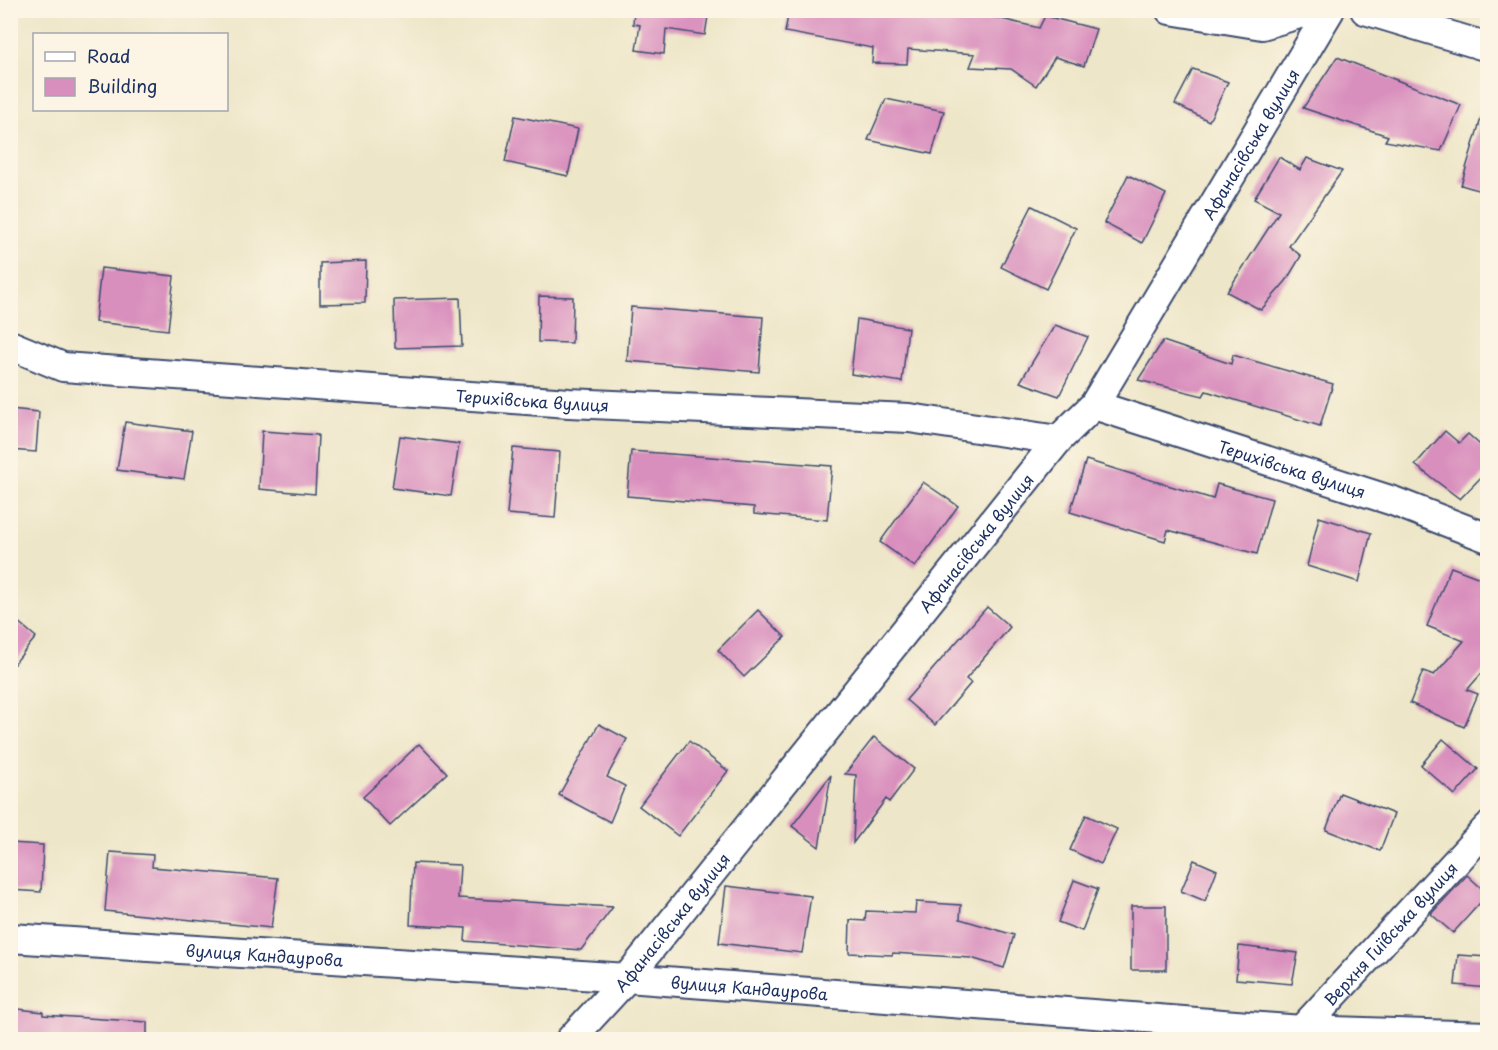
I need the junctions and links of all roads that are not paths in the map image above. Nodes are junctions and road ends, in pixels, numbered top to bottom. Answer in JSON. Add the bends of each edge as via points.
{"nodes":[{"id":1,"x":1170,"y":10,"type":"edge"},
{"id":2,"x":1313,"y":10,"type":"edge"},
{"id":3,"x":1330,"y":10,"type":"edge"},
{"id":4,"x":1365,"y":10,"type":"edge"},
{"id":5,"x":1488,"y":47,"type":"edge"},
{"id":6,"x":10,"y":345,"type":"edge"},
{"id":7,"x":1094,"y":405,"type":"junction"},
{"id":8,"x":1058,"y":440,"type":"junction"},
{"id":9,"x":1488,"y":538,"type":"edge"},
{"id":10,"x":1488,"y":827,"type":"edge"},
{"id":11,"x":10,"y":938,"type":"edge"},
{"id":12,"x":627,"y":978,"type":"junction"},
{"id":13,"x":1297,"y":1035,"type":"edge"},
{"id":14,"x":1488,"y":1036,"type":"edge"},
{"id":15,"x":570,"y":1040,"type":"edge"}],
"edges":[{"from":1,"to":2,"type":"street","via":[[1262,24]]},
{"from":3,"to":7,"type":"street","name":"Афанасівська вулиця"},
{"from":4,"to":5,"type":"street"},
{"from":6,"to":8,"type":"street","name":"Терихівська вулиця","via":[[63,367],[569,403],[909,418]]},
{"from":7,"to":8,"type":"street","name":"Афанасівська вулиця"},
{"from":7,"to":9,"type":"street","name":"Терихівська вулиця","via":[[1393,501]]},
{"from":8,"to":12,"type":"street","name":"Афанасівська вулиця"},
{"from":10,"to":13,"type":"street","name":"Верхня Гиївська вулиця"},
{"from":11,"to":12,"type":"street","name":"вулиця Кандаурова"},
{"from":12,"to":13,"type":"street","name":"вулиця Кандаурова"},
{"from":12,"to":15,"type":"street","name":"Афанасівська вулиця"},
{"from":13,"to":14,"type":"street","name":"вулиця Кандаурова"}]}
